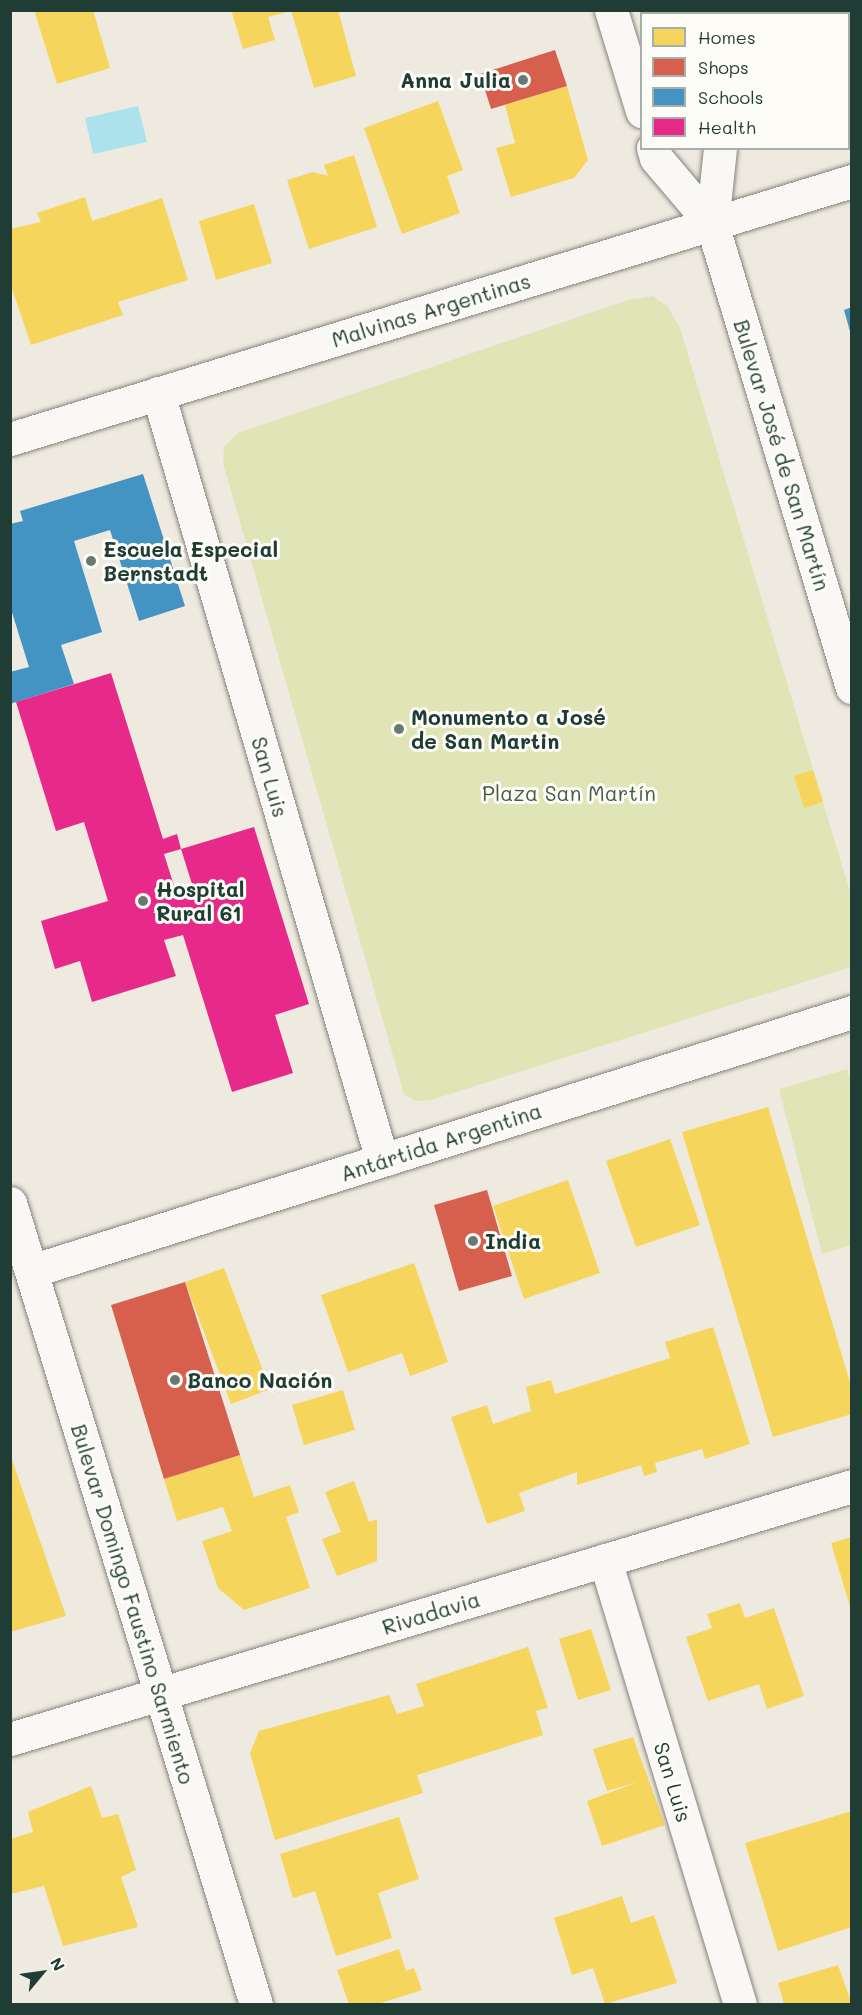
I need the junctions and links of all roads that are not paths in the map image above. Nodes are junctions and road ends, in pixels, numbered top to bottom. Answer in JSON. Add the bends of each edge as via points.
{"nodes":[{"id":1,"x":611,"y":10,"type":"edge"},
{"id":2,"x":640,"y":104,"type":"edge"},
{"id":3,"x":654,"y":150,"type":"edge"},
{"id":4,"x":720,"y":150,"type":"edge"},
{"id":5,"x":852,"y":182,"type":"edge"},
{"id":6,"x":712,"y":224,"type":"junction"},
{"id":7,"x":158,"y":393,"type":"junction"},
{"id":8,"x":10,"y":439,"type":"edge"},
{"id":9,"x":852,"y":687,"type":"edge"},
{"id":10,"x":852,"y":1012,"type":"edge"},
{"id":11,"x":382,"y":1160,"type":"junction"},
{"id":12,"x":10,"y":1203,"type":"edge"},
{"id":13,"x":31,"y":1271,"type":"junction"},
{"id":14,"x":852,"y":1486,"type":"edge"},
{"id":15,"x":605,"y":1560,"type":"junction"},
{"id":16,"x":161,"y":1694,"type":"junction"},
{"id":17,"x":10,"y":1739,"type":"edge"},
{"id":18,"x":256,"y":2004,"type":"edge"},
{"id":19,"x":740,"y":2004,"type":"edge"}],
"edges":[{"from":1,"to":2,"type":"street"},
{"from":3,"to":6,"type":"street","name":"Bulevar José de San Martín","via":[[656,158]]},
{"from":4,"to":6,"type":"street","name":"Bulevar José de San Martín"},
{"from":5,"to":6,"type":"street","name":"Malvinas Argentinas"},
{"from":6,"to":7,"type":"street","name":"Malvinas Argentinas"},
{"from":6,"to":9,"type":"street","name":"Bulevar José de San Martín"},
{"from":7,"to":8,"type":"street","name":"Malvinas Argentinas"},
{"from":7,"to":11,"type":"street","name":"San Luis"},
{"from":10,"to":11,"type":"street","name":"Antártida Argentina"},
{"from":11,"to":13,"type":"street","name":"Antártida Argentina"},
{"from":12,"to":13,"type":"street","name":"Bulevar Domingo Faustino Sarmiento"},
{"from":13,"to":16,"type":"street","name":"Bulevar Domingo Faustino Sarmiento"},
{"from":14,"to":15,"type":"street","name":"Rivadavia"},
{"from":15,"to":16,"type":"street","name":"Rivadavia"},
{"from":15,"to":19,"type":"street","name":"San Luis"},
{"from":16,"to":17,"type":"street","name":"Rivadavia"},
{"from":16,"to":18,"type":"street","name":"Bulevar Domingo Faustino Sarmiento"}]}
